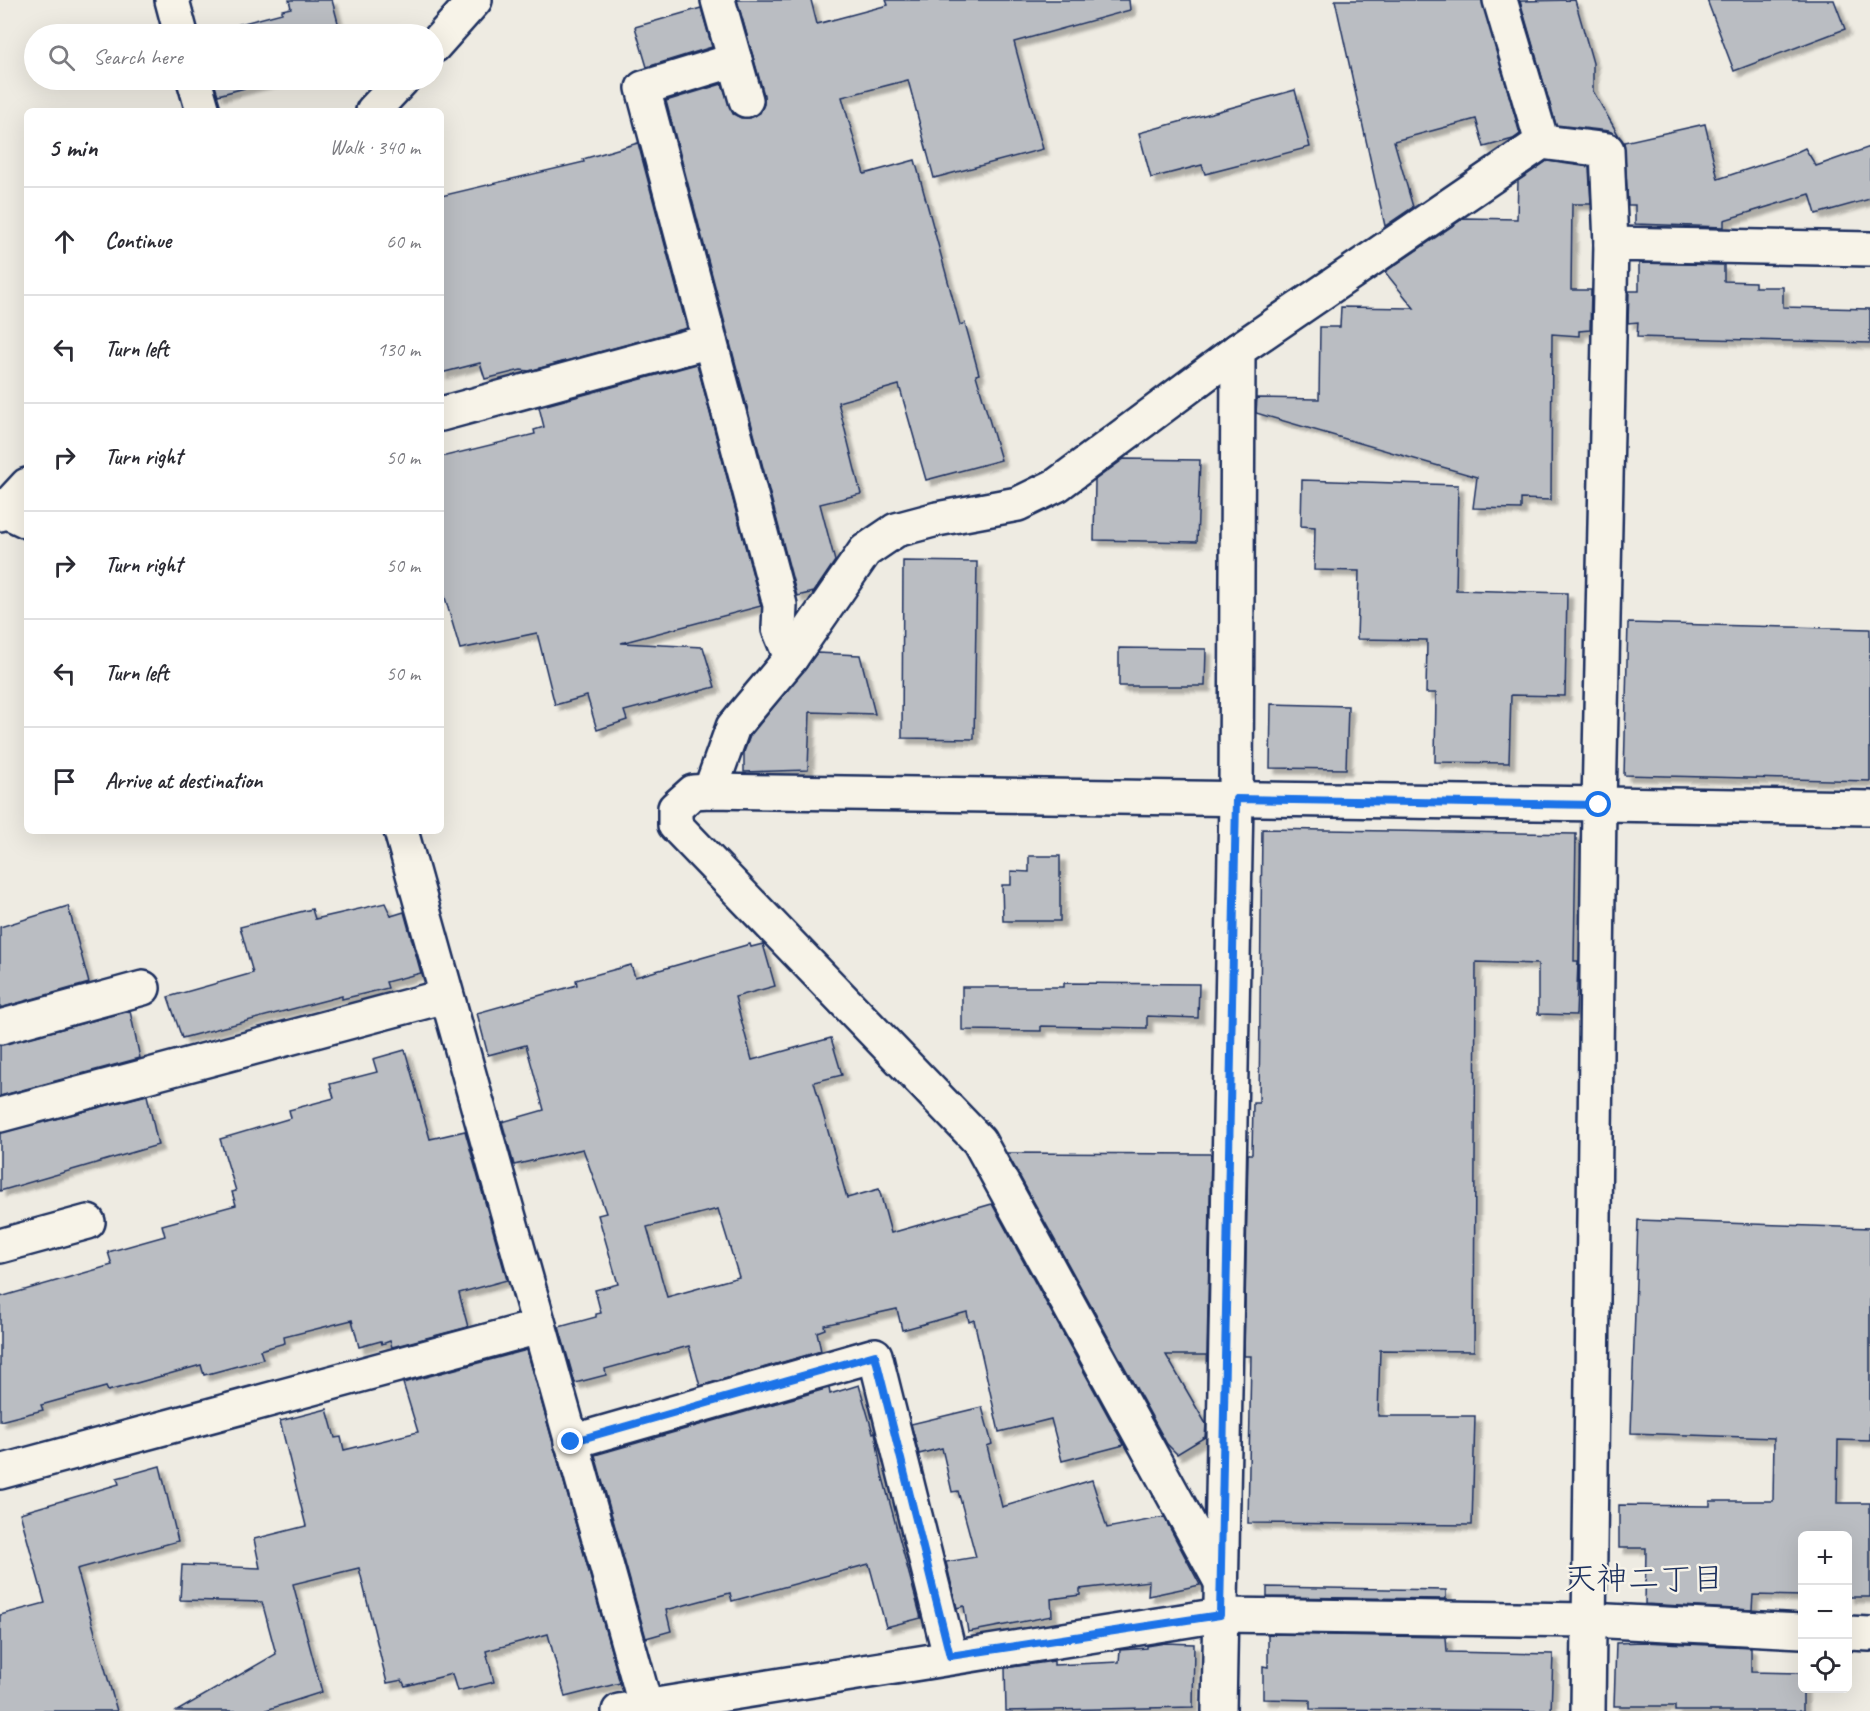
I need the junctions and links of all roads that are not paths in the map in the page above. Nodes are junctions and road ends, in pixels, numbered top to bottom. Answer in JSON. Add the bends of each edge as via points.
{"nodes":[{"id":1,"x":172,"y":0,"type":"edge"},
{"id":2,"x":475,"y":0,"type":"edge"},
{"id":3,"x":718,"y":0,"type":"edge"},
{"id":4,"x":1500,"y":0,"type":"edge"},
{"id":5,"x":178,"y":24,"type":"edge"},
{"id":6,"x":444,"y":35,"type":"edge"},
{"id":7,"x":735,"y":60,"type":"junction"},
{"id":8,"x":197,"y":90,"type":"edge"},
{"id":9,"x":393,"y":90,"type":"edge"},
{"id":10,"x":746,"y":100,"type":"dead end"},
{"id":11,"x":202,"y":108,"type":"edge"},
{"id":12,"x":376,"y":108,"type":"edge"},
{"id":13,"x":1542,"y":142,"type":"junction"},
{"id":14,"x":1611,"y":244,"type":"junction"},
{"id":15,"x":1870,"y":249,"type":"edge"},
{"id":16,"x":710,"y":340,"type":"junction"},
{"id":17,"x":1238,"y":350,"type":"junction"},
{"id":18,"x":444,"y":413,"type":"edge"},
{"id":19,"x":24,"y":490,"type":"edge"},
{"id":20,"x":10,"y":515,"type":"edge"},
{"id":21,"x":791,"y":658,"type":"junction"},
{"id":22,"x":710,"y":791,"type":"junction"},
{"id":23,"x":1236,"y":799,"type":"junction"},
{"id":24,"x":1599,"y":805,"type":"junction"},
{"id":25,"x":1870,"y":808,"type":"edge"},
{"id":26,"x":402,"y":834,"type":"edge"},
{"id":27,"x":143,"y":988,"type":"dead end"},
{"id":28,"x":446,"y":996,"type":"junction"},
{"id":29,"x":0,"y":1027,"type":"edge"},
{"id":30,"x":0,"y":1115,"type":"edge"},
{"id":31,"x":88,"y":1222,"type":"dead end"},
{"id":32,"x":0,"y":1246,"type":"edge"},
{"id":33,"x":538,"y":1328,"type":"junction"},
{"id":34,"x":571,"y":1442,"type":"junction"},
{"id":35,"x":0,"y":1472,"type":"edge"},
{"id":36,"x":1221,"y":1582,"type":"junction"},
{"id":37,"x":1220,"y":1615,"type":"junction"},
{"id":38,"x":1589,"y":1620,"type":"junction"},
{"id":39,"x":1798,"y":1631,"type":"edge"},
{"id":40,"x":1852,"y":1633,"type":"edge"},
{"id":41,"x":1870,"y":1634,"type":"edge"},
{"id":42,"x":950,"y":1656,"type":"junction"},
{"id":43,"x":638,"y":1710,"type":"edge"},
{"id":44,"x":1219,"y":1711,"type":"edge"},
{"id":45,"x":1588,"y":1711,"type":"edge"}],
"edges":[{"from":1,"to":5,"type":"street"},
{"from":2,"to":6,"type":"street"},
{"from":3,"to":7,"type":"street"},
{"from":4,"to":13,"type":"street"},
{"from":7,"to":10,"type":"street"},
{"from":7,"to":16,"type":"street","via":[[643,88]]},
{"from":8,"to":11,"type":"street"},
{"from":9,"to":12,"type":"street"},
{"from":13,"to":14,"type":"street","via":[[1607,150]]},
{"from":13,"to":17,"type":"street"},
{"from":14,"to":15,"type":"street"},
{"from":14,"to":24,"type":"street"},
{"from":16,"to":18,"type":"street"},
{"from":16,"to":21,"type":"street","via":[[780,605],[779,629]]},
{"from":17,"to":21,"type":"street","via":[[1058,485],[1018,504],[896,530],[865,551]]},
{"from":17,"to":23,"type":"street"},
{"from":19,"to":20,"type":"street"},
{"from":21,"to":22,"type":"street","via":[[733,727]]},
{"from":22,"to":23,"type":"street"},
{"from":22,"to":36,"type":"street","via":[[693,792],[675,808],[675,825],[978,1141]]},
{"from":23,"to":24,"type":"street"},
{"from":23,"to":36,"type":"street"},
{"from":24,"to":25,"type":"street"},
{"from":24,"to":38,"type":"street"},
{"from":26,"to":28,"type":"street"},
{"from":27,"to":29,"type":"street"},
{"from":28,"to":30,"type":"street"},
{"from":28,"to":33,"type":"street"},
{"from":31,"to":32,"type":"street"},
{"from":33,"to":34,"type":"street"},
{"from":33,"to":35,"type":"street"},
{"from":34,"to":42,"type":"street","via":[[875,1355]]},
{"from":34,"to":43,"type":"street"},
{"from":36,"to":37,"type":"street"},
{"from":37,"to":38,"type":"street"},
{"from":37,"to":42,"type":"street"},
{"from":37,"to":44,"type":"street"},
{"from":38,"to":39,"type":"street"},
{"from":38,"to":45,"type":"street"},
{"from":40,"to":41,"type":"street"},
{"from":42,"to":43,"type":"street"}]}
